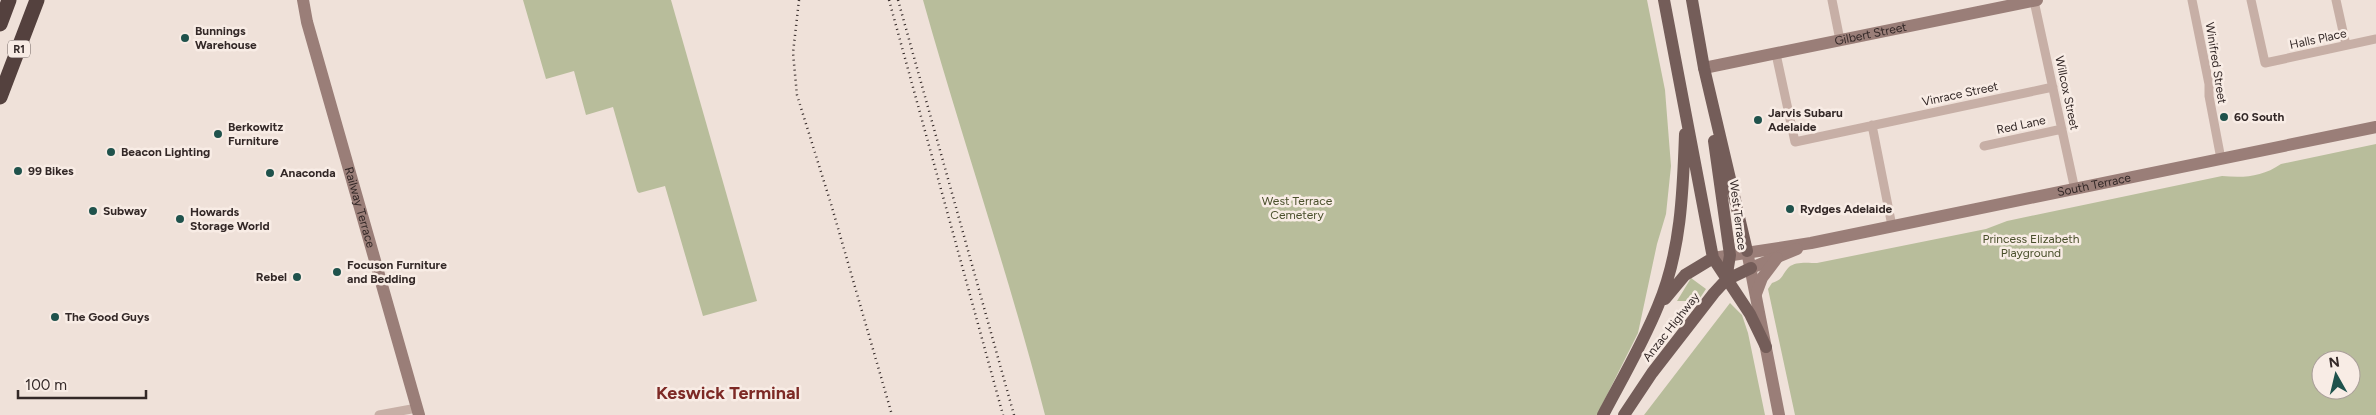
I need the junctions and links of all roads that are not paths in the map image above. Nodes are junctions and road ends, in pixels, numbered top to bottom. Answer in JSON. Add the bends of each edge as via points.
{"nodes":[{"id":1,"x":9,"y":0,"type":"edge"},
{"id":2,"x":37,"y":0,"type":"edge"},
{"id":3,"x":303,"y":0,"type":"edge"},
{"id":4,"x":1664,"y":0,"type":"edge"},
{"id":5,"x":1692,"y":0,"type":"edge"},
{"id":6,"x":1832,"y":0,"type":"edge"},
{"id":7,"x":2036,"y":0,"type":"edge"},
{"id":8,"x":2192,"y":0,"type":"edge"},
{"id":9,"x":2251,"y":0,"type":"edge"},
{"id":10,"x":2336,"y":0,"type":"edge"},
{"id":11,"x":2000,"y":4,"type":"edge"},
{"id":12,"x":0,"y":24,"type":"edge"},
{"id":13,"x":2376,"y":39,"type":"edge"},
{"id":14,"x":1840,"y":40,"type":"junction"},
{"id":15,"x":2346,"y":45,"type":"junction"},
{"id":16,"x":1776,"y":54,"type":"junction"},
{"id":17,"x":1704,"y":68,"type":"junction"},
{"id":18,"x":2053,"y":87,"type":"junction"},
{"id":19,"x":0,"y":97,"type":"edge"},
{"id":20,"x":1686,"y":111,"type":"junction"},
{"id":21,"x":1872,"y":125,"type":"junction"},
{"id":22,"x":2376,"y":127,"type":"edge"},
{"id":23,"x":2062,"y":129,"type":"junction"},
{"id":24,"x":1984,"y":146,"type":"dead end"},
{"id":25,"x":2221,"y":159,"type":"junction"},
{"id":26,"x":2075,"y":190,"type":"junction"},
{"id":27,"x":1892,"y":226,"type":"junction"},
{"id":28,"x":1811,"y":242,"type":"junction"},
{"id":29,"x":1747,"y":251,"type":"junction"},
{"id":30,"x":1730,"y":255,"type":"junction"},
{"id":31,"x":1713,"y":258,"type":"junction"},
{"id":32,"x":1777,"y":258,"type":"junction"},
{"id":33,"x":1751,"y":268,"type":"junction"},
{"id":34,"x":1726,"y":280,"type":"junction"},
{"id":35,"x":1756,"y":295,"type":"junction"},
{"id":36,"x":1658,"y":307,"type":"junction"},
{"id":37,"x":1766,"y":347,"type":"junction"},
{"id":38,"x":418,"y":411,"type":"edge"},
{"id":39,"x":379,"y":415,"type":"edge"},
{"id":40,"x":1603,"y":415,"type":"edge"},
{"id":41,"x":1624,"y":415,"type":"edge"},
{"id":42,"x":1779,"y":415,"type":"edge"}],
"edges":[{"from":1,"to":12,"type":"highway","number":"R1"},
{"from":2,"to":19,"type":"highway","number":"R1"},
{"from":3,"to":38,"type":"main road","name":"Railway Terrace"},
{"from":4,"to":20,"type":"main road"},
{"from":5,"to":17,"type":"main road","name":"West Terrace"},
{"from":6,"to":14,"type":"street"},
{"from":7,"to":11,"type":"main road","name":"Gilbert Street"},
{"from":7,"to":18,"type":"street","name":"Willcox Street"},
{"from":8,"to":25,"type":"street","name":"Winifred Street","via":[[2210,84],[2208,96]]},
{"from":9,"to":15,"type":"street","name":"Halls Place","via":[[2265,63]]},
{"from":10,"to":15,"type":"street"},
{"from":11,"to":14,"type":"main road","name":"Gilbert Street"},
{"from":13,"to":15,"type":"street","name":"Halls Place"},
{"from":14,"to":16,"type":"main road","name":"Gilbert Street"},
{"from":16,"to":17,"type":"main road","name":"Gilbert Street"},
{"from":16,"to":21,"type":"street","name":"Vinrace Street","via":[[1795,142]]},
{"from":17,"to":29,"type":"main road","name":"West Terrace"},
{"from":17,"to":30,"type":"main road","name":"West Terrace"},
{"from":18,"to":21,"type":"street","name":"Vinrace Street"},
{"from":18,"to":23,"type":"street","name":"Willcox Street"},
{"from":20,"to":31,"type":"main road"},
{"from":20,"to":36,"type":"main road","via":[[1679,224],[1671,267]]},
{"from":21,"to":27,"type":"street"},
{"from":22,"to":25,"type":"main road","name":"South Terrace"},
{"from":23,"to":24,"type":"street","name":"Red Lane"},
{"from":23,"to":26,"type":"street","name":"Willcox Street"},
{"from":25,"to":26,"type":"main road","name":"South Terrace"},
{"from":26,"to":27,"type":"main road","name":"South Terrace"},
{"from":27,"to":28,"type":"main road","name":"South Terrace"},
{"from":28,"to":29,"type":"main road","name":"South Terrace"},
{"from":28,"to":32,"type":"main road","name":"South Terrace"},
{"from":29,"to":30,"type":"main road","name":"South Terrace"},
{"from":29,"to":33,"type":"main road"},
{"from":30,"to":31,"type":"main road","name":"South Terrace"},
{"from":30,"to":34,"type":"main road","name":"West Terrace"},
{"from":31,"to":34,"type":"main road"},
{"from":31,"to":36,"type":"main road","via":[[1684,275]]},
{"from":32,"to":33,"type":"main road","name":"South Terrace"},
{"from":32,"to":35,"type":"main road","via":[[1762,278]]},
{"from":33,"to":34,"type":"main road","name":"Anzac Highway"},
{"from":33,"to":35,"type":"main road"},
{"from":34,"to":37,"type":"main road","via":[[1750,314]]},
{"from":34,"to":41,"type":"main road","name":"Anzac Highway","via":[[1652,373]]},
{"from":35,"to":37,"type":"main road"},
{"from":36,"to":40,"type":"main road","name":"Anzac Highway"},
{"from":37,"to":42,"type":"main road"},
{"from":38,"to":39,"type":"street"}]}
